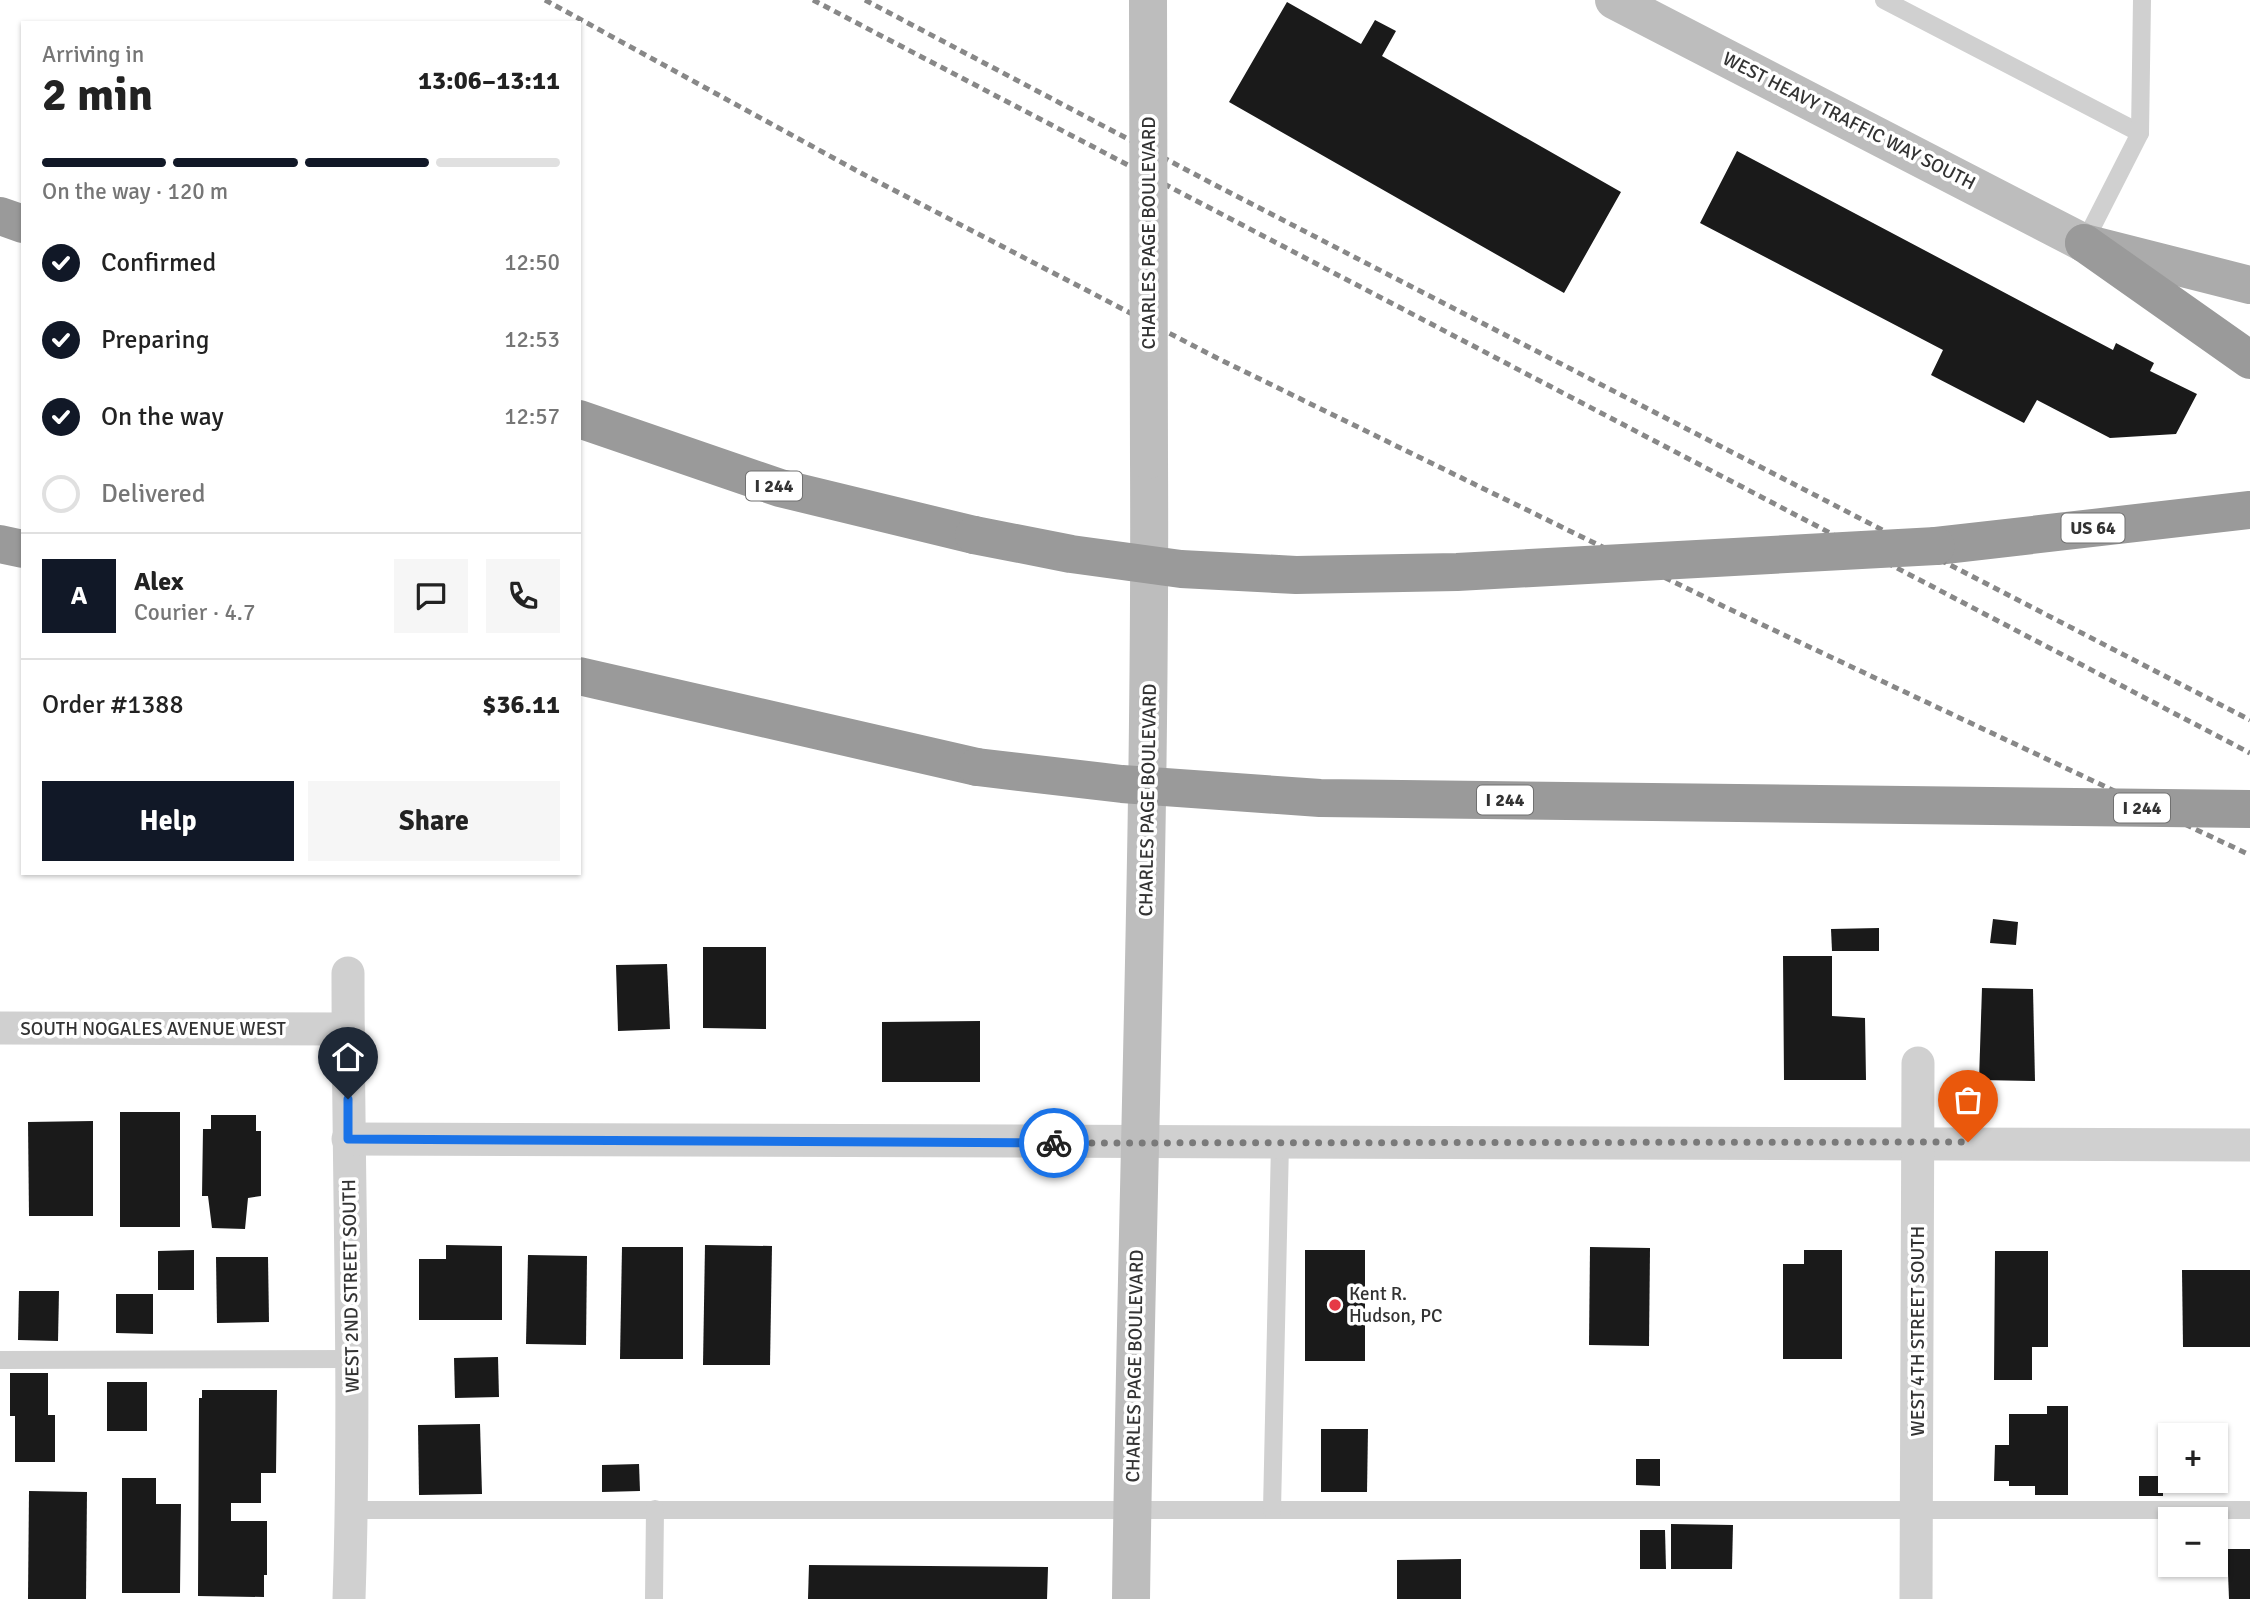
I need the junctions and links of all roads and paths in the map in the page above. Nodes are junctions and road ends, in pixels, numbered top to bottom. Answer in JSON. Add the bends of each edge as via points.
{"nodes":[{"id":1,"x":1148,"y":0,"type":"edge"},
{"id":2,"x":1614,"y":0,"type":"edge"},
{"id":3,"x":1884,"y":0,"type":"edge"},
{"id":4,"x":2142,"y":0,"type":"edge"},
{"id":5,"x":2140,"y":133,"type":"junction"},
{"id":6,"x":0,"y":216,"type":"edge"},
{"id":7,"x":21,"y":223,"type":"edge"},
{"id":8,"x":2084,"y":243,"type":"junction"},
{"id":9,"x":2250,"y":285,"type":"edge"},
{"id":10,"x":2250,"y":360,"type":"edge"},
{"id":11,"x":581,"y":419,"type":"edge"},
{"id":12,"x":2250,"y":509,"type":"edge"},
{"id":13,"x":2250,"y":532,"type":"edge"},
{"id":14,"x":0,"y":544,"type":"edge"},
{"id":15,"x":1936,"y":546,"type":"junction"},
{"id":16,"x":21,"y":549,"type":"edge"},
{"id":17,"x":581,"y":676,"type":"edge"},
{"id":18,"x":2250,"y":809,"type":"edge"},
{"id":19,"x":348,"y":973,"type":"dead end"},
{"id":20,"x":0,"y":1028,"type":"edge"},
{"id":21,"x":348,"y":1029,"type":"junction"},
{"id":22,"x":1918,"y":1063,"type":"dead end"},
{"id":23,"x":348,"y":1139,"type":"junction"},
{"id":24,"x":1919,"y":1142,"type":"junction"},
{"id":25,"x":1138,"y":1143,"type":"junction"},
{"id":26,"x":1280,"y":1143,"type":"junction"},
{"id":27,"x":2250,"y":1145,"type":"edge"},
{"id":28,"x":354,"y":1359,"type":"junction"},
{"id":29,"x":0,"y":1360,"type":"edge"},
{"id":30,"x":655,"y":1509,"type":"junction"},
{"id":31,"x":1132,"y":1509,"type":"junction"},
{"id":32,"x":352,"y":1510,"type":"junction"},
{"id":33,"x":1272,"y":1510,"type":"junction"},
{"id":34,"x":1917,"y":1510,"type":"junction"},
{"id":35,"x":2250,"y":1510,"type":"edge"},
{"id":36,"x":349,"y":1599,"type":"edge"},
{"id":37,"x":654,"y":1599,"type":"edge"},
{"id":38,"x":1131,"y":1599,"type":"edge"},
{"id":39,"x":1916,"y":1599,"type":"edge"}],
"edges":[{"from":1,"to":25,"type":"main road","name":"CHARLES PAGE BOULEVARD","bridge":true,"via":[[1148,868]]},
{"from":2,"to":8,"type":"main road","name":"WEST HEAVY TRAFFIC WAY SOUTH"},
{"from":3,"to":5,"type":"lane"},
{"from":4,"to":5,"type":"lane"},
{"from":5,"to":8,"type":"lane"},
{"from":6,"to":7,"type":"highway"},
{"from":8,"to":9,"type":"main road"},
{"from":8,"to":10,"type":"highway"},
{"from":11,"to":15,"type":"highway","number":"I 244","bridge":true,"via":[[780,488],[974,535],[1181,569],[1296,575],[1457,572]]},
{"from":12,"to":15,"type":"highway","number":"US 64"},
{"from":13,"to":15,"type":"highway","number":"I 244"},
{"from":14,"to":16,"type":"highway"},
{"from":17,"to":18,"type":"highway","number":"I 244","bridge":true,"via":[[977,766],[1122,785],[1320,798]]},
{"from":19,"to":21,"type":"street","name":"WEST 2ND STREET SOUTH"},
{"from":20,"to":21,"type":"street","name":"SOUTH NOGALES AVENUE WEST"},
{"from":21,"to":23,"type":"street","name":"WEST 2ND STREET SOUTH"},
{"from":22,"to":24,"type":"street","name":"WEST 4TH STREET SOUTH"},
{"from":23,"to":25,"type":"street"},
{"from":23,"to":28,"type":"street","name":"WEST 2ND STREET SOUTH"},
{"from":24,"to":26,"type":"street"},
{"from":24,"to":27,"type":"street"},
{"from":24,"to":34,"type":"street","name":"WEST 4TH STREET SOUTH"},
{"from":25,"to":26,"type":"street"},
{"from":25,"to":31,"type":"main road","name":"CHARLES PAGE BOULEVARD"},
{"from":26,"to":33,"type":"lane"},
{"from":28,"to":29,"type":"lane"},
{"from":28,"to":32,"type":"street","name":"WEST 2ND STREET SOUTH"},
{"from":30,"to":31,"type":"lane"},
{"from":30,"to":32,"type":"lane"},
{"from":30,"to":37,"type":"lane"},
{"from":31,"to":33,"type":"lane"},
{"from":31,"to":38,"type":"main road","name":"CHARLES PAGE BOULEVARD"},
{"from":32,"to":36,"type":"street","name":"WEST 2ND STREET SOUTH"},
{"from":33,"to":34,"type":"lane"},
{"from":34,"to":35,"type":"lane"},
{"from":34,"to":39,"type":"street","name":"WEST 4TH STREET SOUTH"}]}
